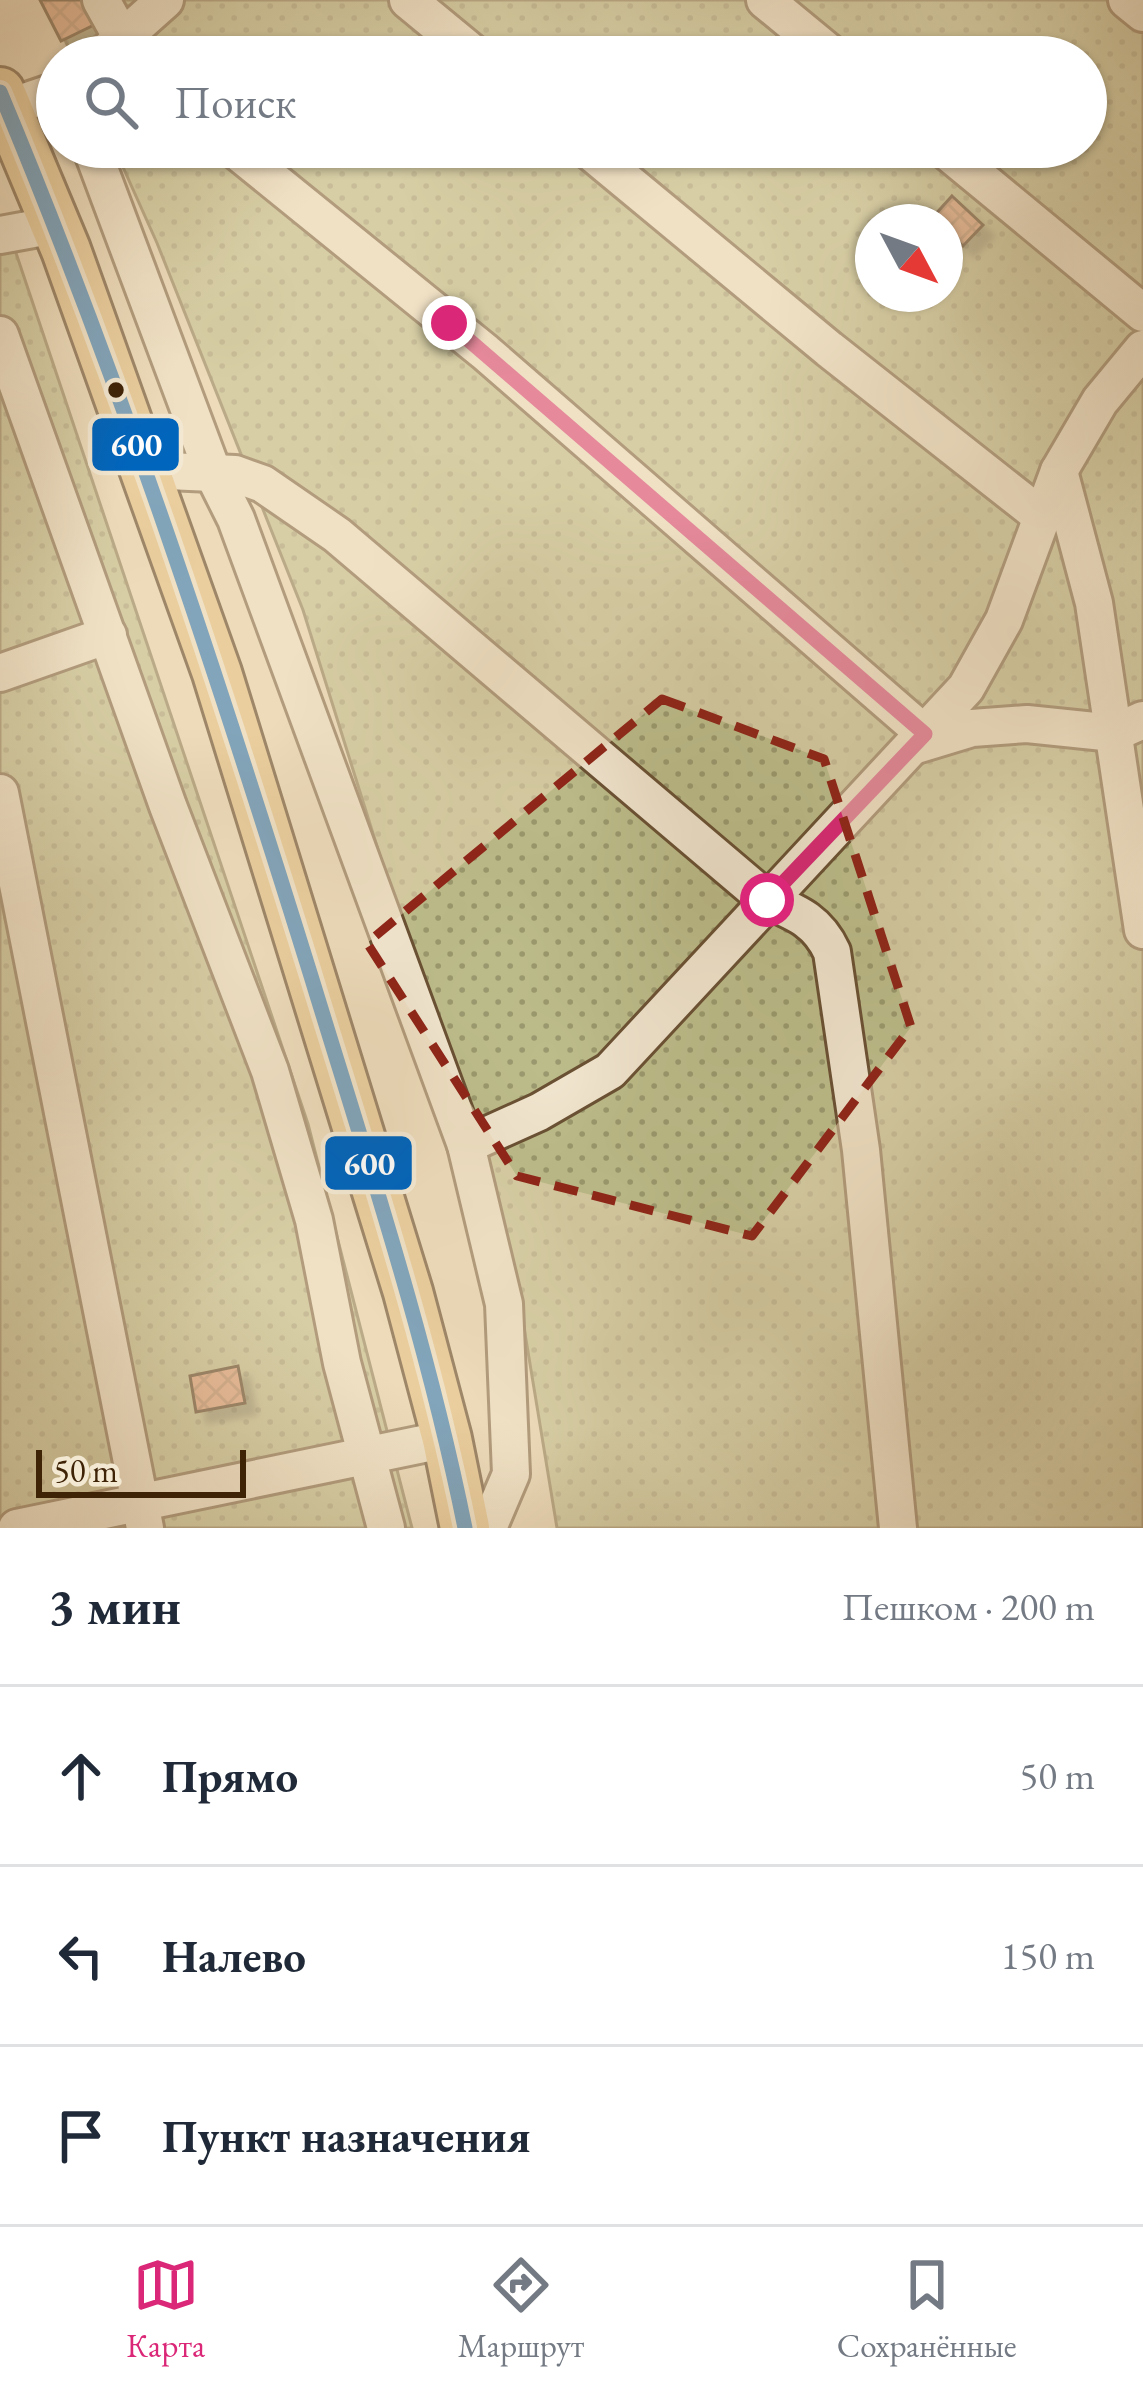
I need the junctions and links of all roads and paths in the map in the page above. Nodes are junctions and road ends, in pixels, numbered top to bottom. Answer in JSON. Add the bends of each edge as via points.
{"nodes":[{"id":1,"x":101,"y":0,"type":"edge"},
{"id":2,"x":165,"y":0,"type":"edge"},
{"id":3,"x":408,"y":0,"type":"edge"},
{"id":4,"x":765,"y":0,"type":"edge"},
{"id":5,"x":1127,"y":0,"type":"edge"},
{"id":6,"x":1143,"y":14,"type":"edge"},
{"id":7,"x":107,"y":36,"type":"edge"},
{"id":8,"x":126,"y":36,"type":"edge"},
{"id":9,"x":452,"y":36,"type":"edge"},
{"id":10,"x":809,"y":36,"type":"edge"},
{"id":11,"x":36,"y":95,"type":"edge"},
{"id":12,"x":4,"y":100,"type":"edge"},
{"id":13,"x":99,"y":168,"type":"edge"},
{"id":14,"x":258,"y":168,"type":"edge"},
{"id":15,"x":610,"y":168,"type":"edge"},
{"id":16,"x":967,"y":168,"type":"edge"},
{"id":17,"x":55,"y":225,"type":"junction"},
{"id":18,"x":0,"y":236,"type":"edge"},
{"id":19,"x":1143,"y":313,"type":"edge"},
{"id":20,"x":0,"y":335,"type":"edge"},
{"id":21,"x":1143,"y":350,"type":"edge"},
{"id":22,"x":145,"y":470,"type":"junction"},
{"id":23,"x":1059,"y":471,"type":"junction"},
{"id":24,"x":213,"y":473,"type":"junction"},
{"id":25,"x":1042,"y":516,"type":"junction"},
{"id":26,"x":108,"y":634,"type":"junction"},
{"id":27,"x":0,"y":673,"type":"edge"},
{"id":28,"x":1129,"y":726,"type":"edge"},
{"id":29,"x":920,"y":740,"type":"junction"},
{"id":30,"x":0,"y":793,"type":"edge"},
{"id":31,"x":767,"y":900,"type":"junction"},
{"id":32,"x":1143,"y":930,"type":"edge"},
{"id":33,"x":466,"y":1145,"type":"junction"},
{"id":34,"x":447,"y":1439,"type":"junction"},
{"id":35,"x":365,"y":1456,"type":"junction"},
{"id":36,"x":142,"y":1515,"type":"edge"},
{"id":37,"x":17,"y":1528,"type":"edge"},
{"id":38,"x":386,"y":1528,"type":"edge"},
{"id":39,"x":465,"y":1528,"type":"edge"},
{"id":40,"x":488,"y":1528,"type":"edge"},
{"id":41,"x":898,"y":1528,"type":"edge"}],
"edges":[{"from":1,"to":7,"type":"street"},
{"from":2,"to":8,"type":"street"},
{"from":3,"to":9,"type":"street"},
{"from":4,"to":10,"type":"street"},
{"from":5,"to":6,"type":"street"},
{"from":11,"to":12,"type":"street"},
{"from":12,"to":17,"type":"main road"},
{"from":13,"to":24,"type":"street"},
{"from":14,"to":29,"type":"street","via":[[485,352]]},
{"from":15,"to":25,"type":"street"},
{"from":16,"to":19,"type":"street"},
{"from":17,"to":18,"type":"street"},
{"from":17,"to":22,"type":"main road"},
{"from":20,"to":26,"type":"street"},
{"from":21,"to":23,"type":"street","via":[[1100,401]]},
{"from":22,"to":24,"type":"street"},
{"from":22,"to":34,"type":"main road","via":[[224,695]]},
{"from":23,"to":25,"type":"street"},
{"from":23,"to":28,"type":"street"},
{"from":24,"to":31,"type":"street","via":[[263,484],[337,536]]},
{"from":24,"to":33,"type":"street"},
{"from":25,"to":29,"type":"street","via":[[1004,620],[966,688]]},
{"from":26,"to":27,"type":"street"},
{"from":26,"to":35,"type":"street","via":[[270,1071],[314,1220]]},
{"from":28,"to":29,"type":"street","via":[[1028,724]]},
{"from":28,"to":32,"type":"street"},
{"from":29,"to":31,"type":"street"},
{"from":30,"to":36,"type":"street"},
{"from":31,"to":33,"type":"street","via":[[610,1071]]},
{"from":31,"to":41,"type":"street","via":[[822,931],[832,952],[862,1150]]},
{"from":33,"to":40,"type":"street","via":[[503,1304],[511,1474]]},
{"from":34,"to":35,"type":"street"},
{"from":34,"to":39,"type":"main road"},
{"from":35,"to":36,"type":"street"},
{"from":35,"to":38,"type":"street"},
{"from":36,"to":37,"type":"street"}]}
